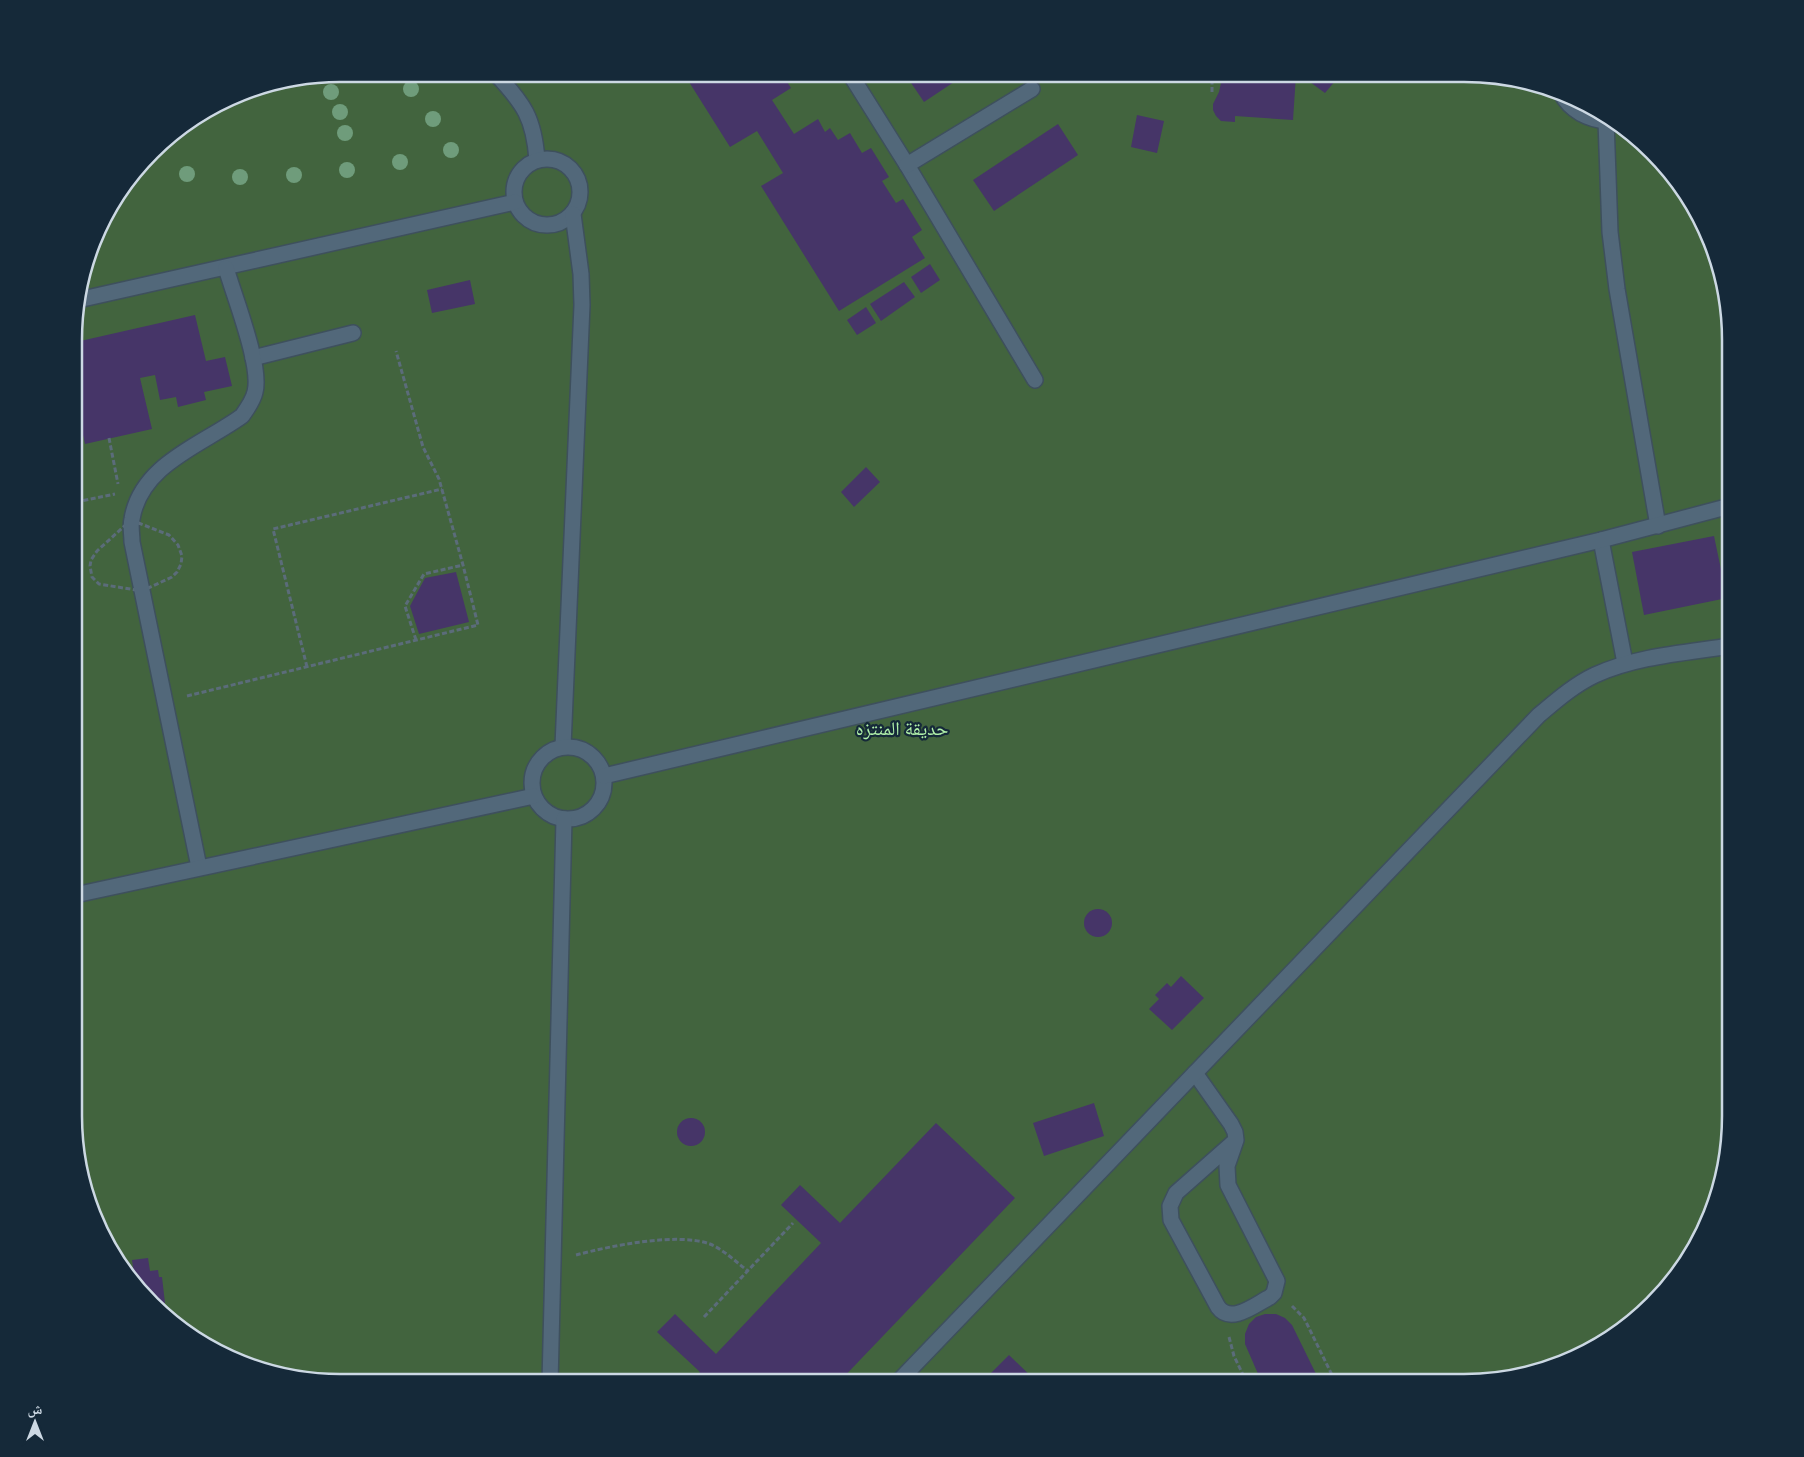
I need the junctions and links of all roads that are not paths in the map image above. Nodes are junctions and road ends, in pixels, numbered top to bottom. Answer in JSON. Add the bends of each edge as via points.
{"nodes":[{"id":1,"x":504,"y":83,"type":"edge"},
{"id":2,"x":856,"y":83,"type":"edge"},
{"id":3,"x":1032,"y":89,"type":"dead end"},
{"id":4,"x":1570,"y":106,"type":"edge"},
{"id":5,"x":1594,"y":118,"type":"edge"},
{"id":6,"x":1607,"y":126,"type":"edge"},
{"id":7,"x":537,"y":160,"type":"junction"},
{"id":8,"x":908,"y":165,"type":"junction"},
{"id":9,"x":515,"y":202,"type":"junction"},
{"id":10,"x":573,"y":214,"type":"junction"},
{"id":11,"x":226,"y":268,"type":"junction"},
{"id":12,"x":86,"y":298,"type":"edge"},
{"id":13,"x":353,"y":333,"type":"dead end"},
{"id":14,"x":253,"y":358,"type":"junction"},
{"id":15,"x":1035,"y":380,"type":"dead end"},
{"id":16,"x":1722,"y":508,"type":"edge"},
{"id":17,"x":1658,"y":526,"type":"junction"},
{"id":18,"x":1601,"y":540,"type":"junction"},
{"id":19,"x":1722,"y":647,"type":"edge"},
{"id":20,"x":1625,"y":663,"type":"junction"},
{"id":21,"x":563,"y":746,"type":"junction"},
{"id":22,"x":604,"y":776,"type":"junction"},
{"id":23,"x":534,"y":796,"type":"junction"},
{"id":24,"x":564,"y":819,"type":"junction"},
{"id":25,"x":199,"y":867,"type":"junction"},
{"id":26,"x":83,"y":893,"type":"edge"},
{"id":27,"x":1194,"y":1074,"type":"junction"},
{"id":28,"x":1236,"y":1140,"type":"junction"},
{"id":29,"x":550,"y":1374,"type":"edge"},
{"id":30,"x":906,"y":1374,"type":"edge"}],
"edges":[{"from":1,"to":7,"type":"lane","via":[[521,102],[531,120]]},
{"from":2,"to":8,"type":"lane"},
{"from":3,"to":8,"type":"lane"},
{"from":4,"to":5,"type":"lane","via":[[1584,116]]},
{"from":6,"to":17,"type":"lane","via":[[1611,242]]},
{"from":7,"to":9,"type":"lane","via":[[525,166],[517,177]]},
{"from":7,"to":10,"type":"lane","via":[[549,158],[572,168],[581,191]]},
{"from":8,"to":15,"type":"lane"},
{"from":9,"to":10,"type":"lane","via":[[529,221],[541,225],[553,226]]},
{"from":9,"to":11,"type":"lane"},
{"from":10,"to":21,"type":"lane","via":[[582,305]]},
{"from":11,"to":12,"type":"lane"},
{"from":11,"to":14,"type":"lane"},
{"from":13,"to":14,"type":"lane"},
{"from":14,"to":25,"type":"lane","via":[[256,392],[242,416],[153,475],[142,489],[131,520],[132,542]]},
{"from":16,"to":17,"type":"lane"},
{"from":17,"to":18,"type":"lane"},
{"from":18,"to":20,"type":"lane"},
{"from":18,"to":22,"type":"lane"},
{"from":19,"to":20,"type":"lane"},
{"from":20,"to":27,"type":"lane","via":[[1566,692],[1539,715]]},
{"from":21,"to":22,"type":"lane","via":[[580,748],[594,756]]},
{"from":21,"to":23,"type":"lane","via":[[540,759],[534,770]]},
{"from":22,"to":24,"type":"lane","via":[[605,788],[595,808],[586,815]]},
{"from":23,"to":24,"type":"lane","via":[[546,812]]},
{"from":23,"to":25,"type":"lane"},
{"from":24,"to":29,"type":"lane"},
{"from":25,"to":26,"type":"lane"},
{"from":27,"to":28,"type":"lane","via":[[1232,1124]]},
{"from":27,"to":30,"type":"lane"},
{"from":28,"to":28,"type":"lane","via":[[1176,1193],[1169,1214],[1218,1307],[1230,1314],[1238,1314],[1270,1297],[1276,1287],[1275,1276],[1228,1185],[1226,1166]]}]}
